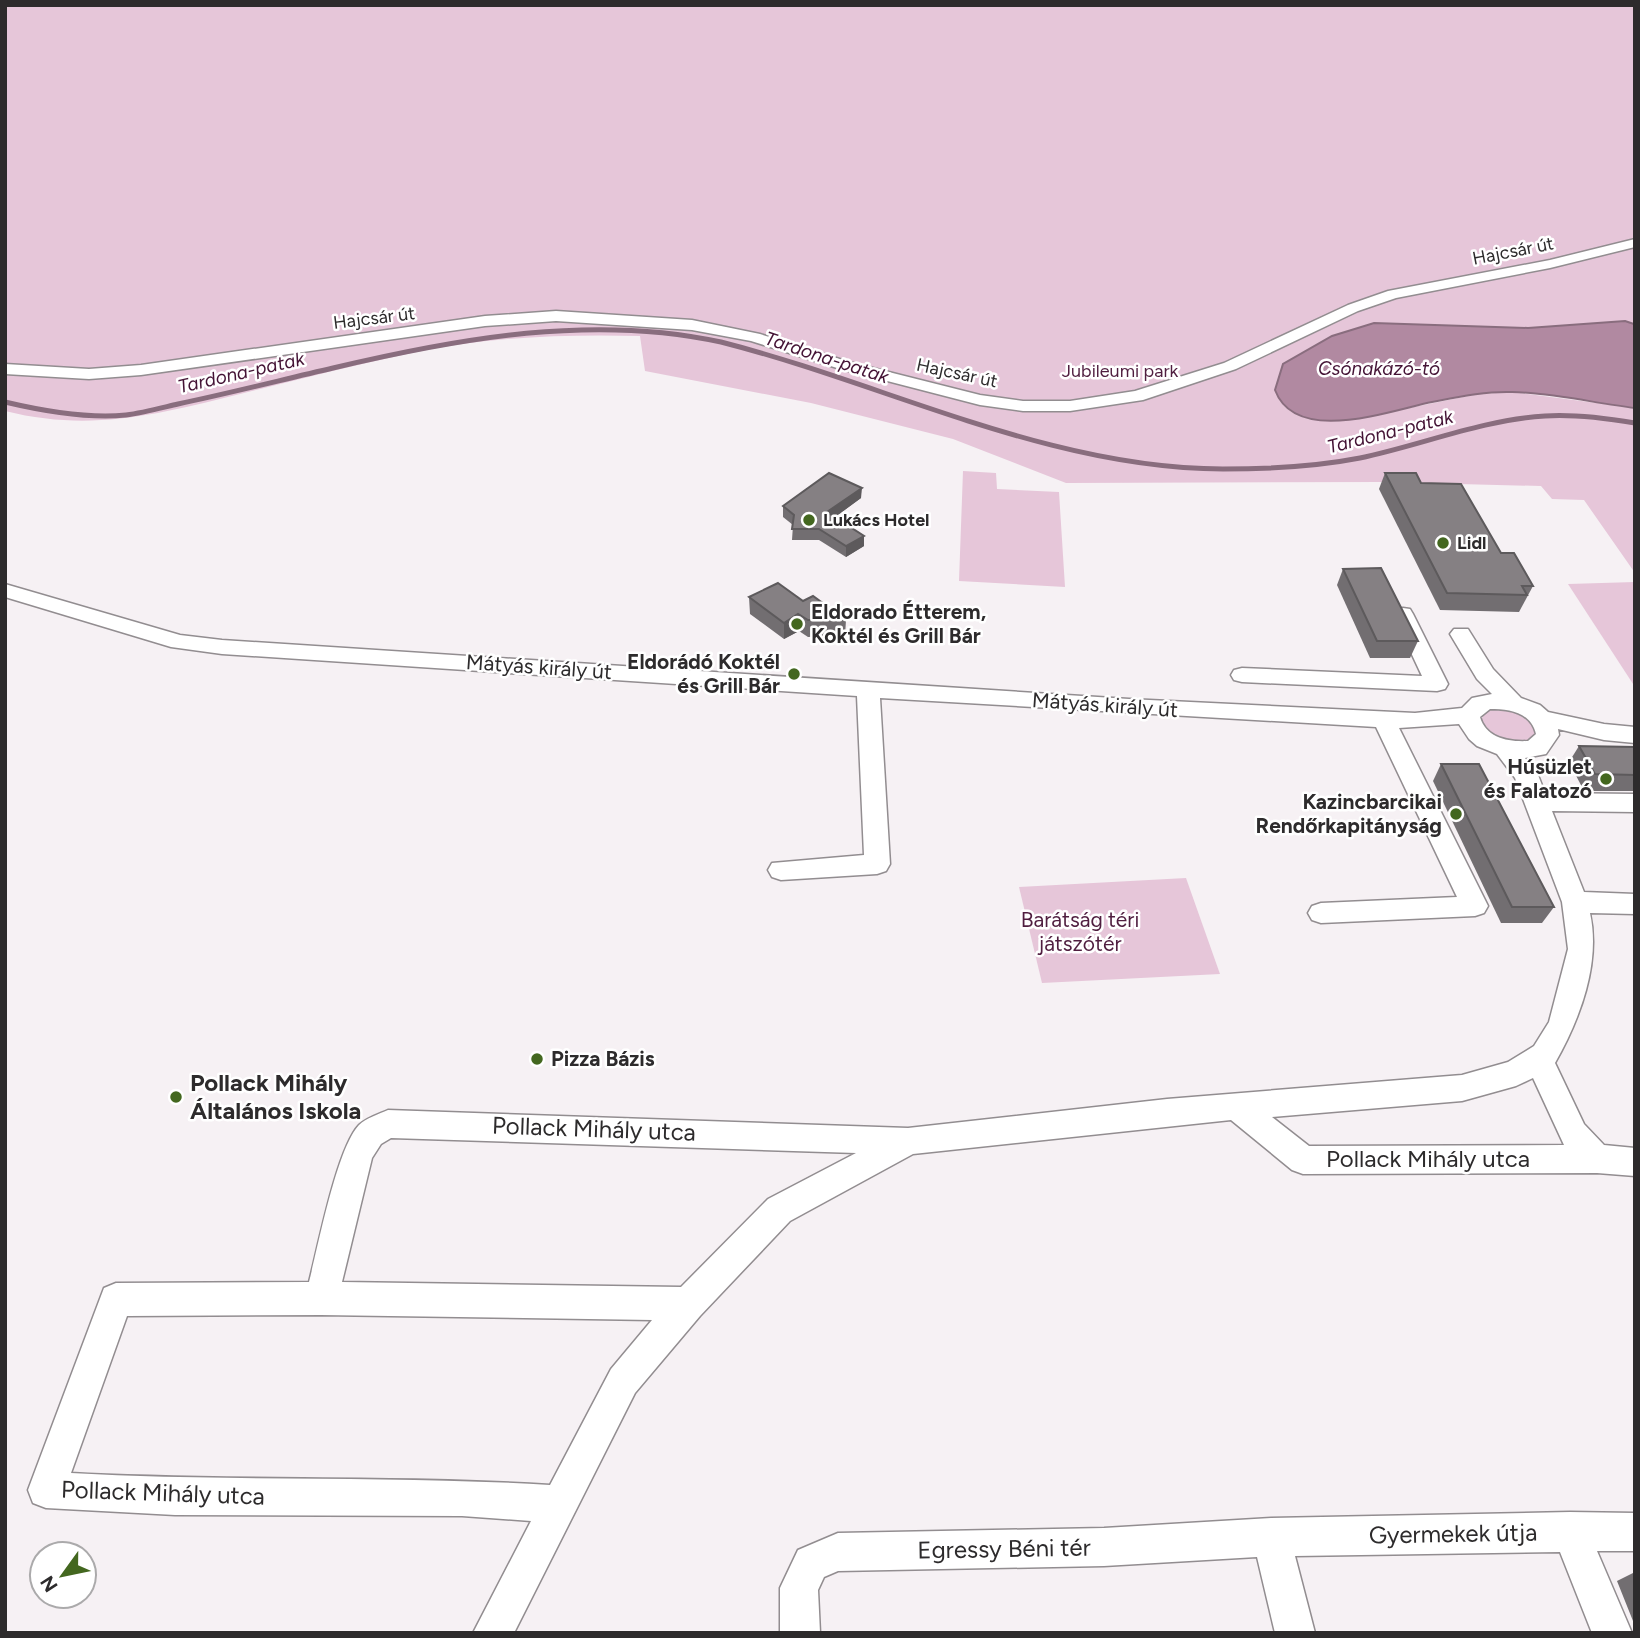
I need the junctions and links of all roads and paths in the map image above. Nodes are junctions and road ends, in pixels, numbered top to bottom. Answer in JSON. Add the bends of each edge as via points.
{"nodes":[{"id":1,"x":1635,"y":243,"type":"edge"},
{"id":2,"x":5,"y":369,"type":"edge"},
{"id":3,"x":5,"y":590,"type":"edge"},
{"id":4,"x":1392,"y":592,"type":"edge"},
{"id":5,"x":1461,"y":634,"type":"dead end"},
{"id":6,"x":1485,"y":674,"type":"junction"},
{"id":7,"x":1242,"y":675,"type":"dead end"},
{"id":8,"x":868,"y":688,"type":"junction"},
{"id":9,"x":1514,"y":704,"type":"junction"},
{"id":10,"x":1384,"y":720,"type":"junction"},
{"id":11,"x":1546,"y":730,"type":"junction"},
{"id":12,"x":1635,"y":735,"type":"edge"},
{"id":13,"x":1501,"y":746,"type":"junction"},
{"id":14,"x":1635,"y":803,"type":"edge"},
{"id":15,"x":781,"y":870,"type":"dead end"},
{"id":16,"x":1574,"y":902,"type":"junction"},
{"id":17,"x":1635,"y":904,"type":"edge"},
{"id":18,"x":1321,"y":913,"type":"dead end"},
{"id":19,"x":1539,"y":1060,"type":"junction"},
{"id":20,"x":1236,"y":1106,"type":"junction"},
{"id":21,"x":909,"y":1141,"type":"junction"},
{"id":22,"x":1597,"y":1159,"type":"junction"},
{"id":23,"x":1635,"y":1162,"type":"edge"},
{"id":24,"x":320,"y":1298,"type":"junction"},
{"id":25,"x":688,"y":1304,"type":"junction"},
{"id":26,"x":559,"y":1504,"type":"junction"},
{"id":27,"x":1570,"y":1531,"type":"junction"},
{"id":28,"x":1635,"y":1532,"type":"edge"},
{"id":29,"x":1271,"y":1537,"type":"junction"},
{"id":30,"x":493,"y":1633,"type":"edge"},
{"id":31,"x":800,"y":1633,"type":"edge"},
{"id":32,"x":1295,"y":1633,"type":"edge"},
{"id":33,"x":1612,"y":1633,"type":"edge"}],
"edges":[{"from":1,"to":2,"type":"street","name":"Hajcsár út","via":[[1393,294],[1230,366],[1137,396],[1070,406],[980,400],[754,337],[692,325],[556,316],[485,321],[141,370],[89,374]]},
{"from":3,"to":8,"type":"street","name":"Mátyás király út","via":[[179,642]]},
{"from":4,"to":7,"type":"street","via":[[1437,684]]},
{"from":5,"to":6,"type":"street"},
{"from":6,"to":9,"type":"street"},
{"from":6,"to":13,"type":"street"},
{"from":8,"to":10,"type":"street","name":"Mátyás király út"},
{"from":8,"to":15,"type":"street","via":[[877,864]]},
{"from":9,"to":11,"type":"street","name":"Mátyás király út"},
{"from":9,"to":13,"type":"street","name":"Mátyás király út"},
{"from":10,"to":13,"type":"street","name":"Mátyás király út","via":[[1415,721]]},
{"from":10,"to":18,"type":"street","via":[[1475,906]]},
{"from":11,"to":12,"type":"street"},
{"from":11,"to":13,"type":"street","via":[[1539,748]]},
{"from":13,"to":14,"type":"street"},
{"from":13,"to":16,"type":"street","name":"Pollack Mihály utca"},
{"from":16,"to":17,"type":"street"},
{"from":16,"to":19,"type":"street","name":"Pollack Mihály utca","via":[[1581,941],[1577,975],[1562,1026]]},
{"from":19,"to":20,"type":"street","name":"Pollack Mihály utca","via":[[1509,1076],[1462,1088]]},
{"from":19,"to":22,"type":"street","via":[[1573,1134]]},
{"from":20,"to":21,"type":"street","name":"Pollack Mihály utca"},
{"from":20,"to":22,"type":"street","name":"Pollack Mihály utca","via":[[1303,1160]]},
{"from":21,"to":24,"type":"street","name":"Pollack Mihály utca","via":[[388,1124],[370,1134],[358,1154]]},
{"from":21,"to":25,"type":"street","name":"Pollack Mihály utca","via":[[779,1210]]},
{"from":22,"to":23,"type":"street","name":"Pollack Mihály utca"},
{"from":24,"to":25,"type":"street","name":"Pollack Mihály utca"},
{"from":24,"to":26,"type":"street","name":"Pollack Mihály utca","via":[[116,1300],[47,1490]]},
{"from":25,"to":26,"type":"street","name":"Pollack Mihály utca","via":[[623,1381]]},
{"from":26,"to":30,"type":"street","name":"Pollack Mihály utca"},
{"from":27,"to":28,"type":"street","name":"Gyermekek útja"},
{"from":27,"to":29,"type":"street","name":"Gyermekek útja"},
{"from":27,"to":33,"type":"street"},
{"from":29,"to":31,"type":"street","name":"Egressy Béni tér","via":[[1104,1547],[838,1552],[811,1563],[799,1588]]},
{"from":29,"to":32,"type":"street"}]}
